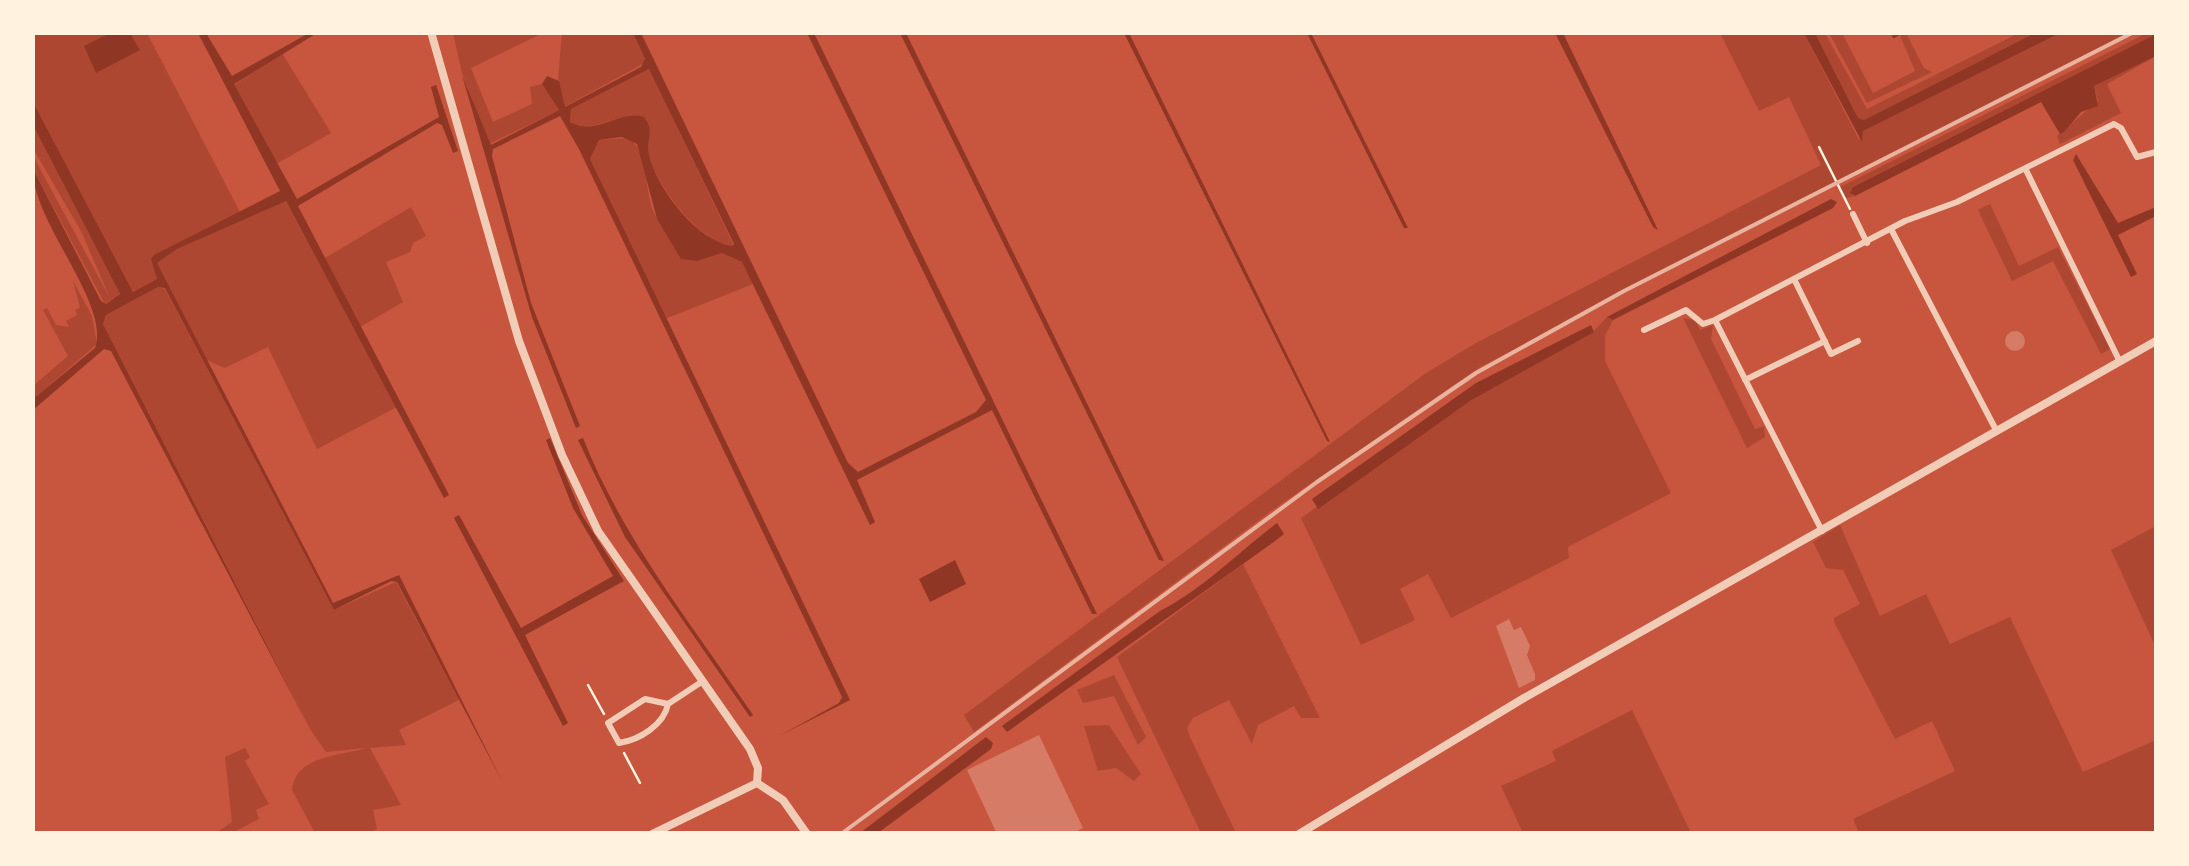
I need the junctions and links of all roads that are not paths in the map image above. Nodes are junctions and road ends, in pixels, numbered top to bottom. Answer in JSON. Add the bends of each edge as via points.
{"nodes":[{"id":1,"x":430,"y":32,"type":"edge"},
{"id":2,"x":2156,"y":152,"type":"edge"},
{"id":3,"x":2026,"y":170,"type":"junction"},
{"id":4,"x":1853,"y":214,"type":"road end"},
{"id":5,"x":1892,"y":230,"type":"junction"},
{"id":6,"x":1867,"y":242,"type":"junction"},
{"id":7,"x":1795,"y":281,"type":"junction"},
{"id":8,"x":1715,"y":320,"type":"junction"},
{"id":9,"x":1644,"y":330,"type":"dead end"},
{"id":10,"x":1858,"y":340,"type":"dead end"},
{"id":11,"x":1825,"y":341,"type":"junction"},
{"id":12,"x":2156,"y":341,"type":"edge"},
{"id":13,"x":2120,"y":362,"type":"junction"},
{"id":14,"x":1745,"y":380,"type":"junction"},
{"id":15,"x":1996,"y":430,"type":"junction"},
{"id":16,"x":1822,"y":532,"type":"junction"},
{"id":17,"x":702,"y":680,"type":"junction"},
{"id":18,"x":668,"y":704,"type":"junction"},
{"id":19,"x":758,"y":783,"type":"junction"},
{"id":20,"x":652,"y":834,"type":"edge"},
{"id":21,"x":807,"y":834,"type":"edge"},
{"id":22,"x":1299,"y":834,"type":"edge"}],
"edges":[{"from":1,"to":17,"type":"street","via":[[519,341],[562,454],[598,531]]},
{"from":2,"to":3,"type":"street","via":[[2137,157],[2114,124]]},
{"from":3,"to":5,"type":"street"},
{"from":3,"to":13,"type":"street"},
{"from":4,"to":6,"type":"street"},
{"from":5,"to":6,"type":"street"},
{"from":5,"to":15,"type":"street"},
{"from":6,"to":7,"type":"street"},
{"from":7,"to":8,"type":"street"},
{"from":7,"to":11,"type":"street"},
{"from":8,"to":9,"type":"street","via":[[1703,324],[1686,310]]},
{"from":8,"to":14,"type":"street"},
{"from":10,"to":11,"type":"street","via":[[1832,354]]},
{"from":11,"to":14,"type":"street"},
{"from":12,"to":13,"type":"street"},
{"from":13,"to":15,"type":"street"},
{"from":14,"to":16,"type":"street"},
{"from":15,"to":16,"type":"street"},
{"from":16,"to":22,"type":"street","via":[[1524,698]]},
{"from":17,"to":18,"type":"street"},
{"from":17,"to":19,"type":"street","via":[[750,748]]},
{"from":18,"to":18,"type":"street","via":[[660,723],[619,743],[608,723],[645,699]]},
{"from":19,"to":20,"type":"street"},
{"from":19,"to":21,"type":"street","via":[[784,800]]}]}
